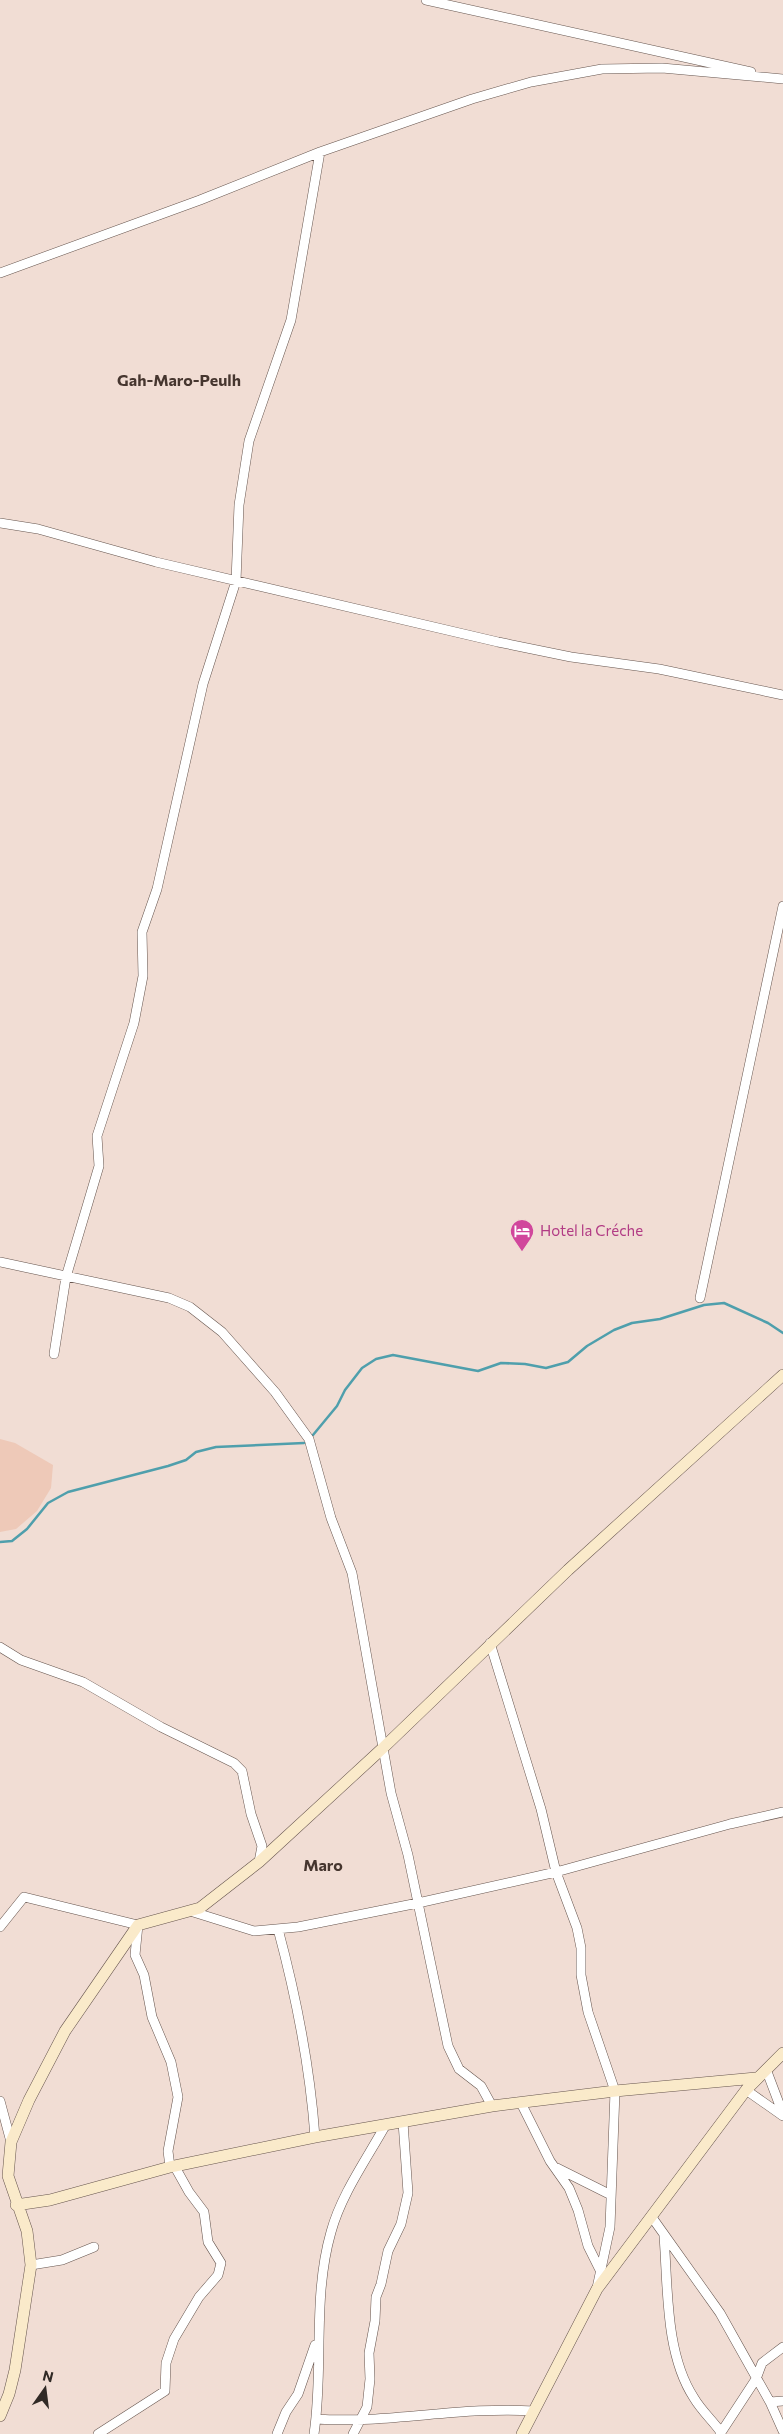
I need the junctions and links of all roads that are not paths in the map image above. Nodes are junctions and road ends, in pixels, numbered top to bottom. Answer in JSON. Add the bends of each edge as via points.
{"nodes":[{"id":1,"x":426,"y":0,"type":"edge"},
{"id":2,"x":783,"y":79,"type":"edge"},
{"id":3,"x":320,"y":152,"type":"junction"},
{"id":4,"x":0,"y":273,"type":"edge"},
{"id":5,"x":0,"y":523,"type":"edge"},
{"id":6,"x":236,"y":581,"type":"junction"},
{"id":7,"x":783,"y":695,"type":"edge"},
{"id":8,"x":783,"y":906,"type":"edge"},
{"id":9,"x":0,"y":1262,"type":"edge"},
{"id":10,"x":66,"y":1277,"type":"junction"},
{"id":11,"x":700,"y":1298,"type":"dead end"},
{"id":12,"x":54,"y":1354,"type":"dead end"},
{"id":13,"x":783,"y":1375,"type":"edge"},
{"id":14,"x":490,"y":1643,"type":"junction"},
{"id":15,"x":0,"y":1648,"type":"edge"},
{"id":16,"x":384,"y":1747,"type":"junction"},
{"id":17,"x":783,"y":1812,"type":"edge"},
{"id":18,"x":259,"y":1862,"type":"junction"},
{"id":19,"x":556,"y":1872,"type":"junction"},
{"id":20,"x":418,"y":1903,"type":"junction"},
{"id":21,"x":190,"y":1911,"type":"junction"},
{"id":22,"x":138,"y":1925,"type":"junction"},
{"id":23,"x":0,"y":1927,"type":"edge"},
{"id":24,"x":278,"y":1929,"type":"junction"},
{"id":25,"x":783,"y":2052,"type":"edge"},
{"id":26,"x":766,"y":2069,"type":"junction"},
{"id":27,"x":756,"y":2078,"type":"junction"},
{"id":28,"x":746,"y":2090,"type":"junction"},
{"id":29,"x":615,"y":2091,"type":"junction"},
{"id":30,"x":0,"y":2101,"type":"edge"},
{"id":31,"x":521,"y":2104,"type":"junction"},
{"id":32,"x":492,"y":2106,"type":"junction"},
{"id":33,"x":783,"y":2115,"type":"edge"},
{"id":34,"x":403,"y":2122,"type":"junction"},
{"id":35,"x":385,"y":2126,"type":"junction"},
{"id":36,"x":315,"y":2137,"type":"junction"},
{"id":37,"x":10,"y":2142,"type":"junction"},
{"id":38,"x":172,"y":2167,"type":"junction"},
{"id":39,"x":557,"y":2168,"type":"junction"},
{"id":40,"x":611,"y":2195,"type":"junction"},
{"id":41,"x":16,"y":2205,"type":"junction"},
{"id":42,"x":651,"y":2216,"type":"junction"},
{"id":43,"x":664,"y":2236,"type":"junction"},
{"id":44,"x":94,"y":2247,"type":"dead end"},
{"id":45,"x":31,"y":2265,"type":"junction"},
{"id":46,"x":600,"y":2270,"type":"junction"},
{"id":47,"x":597,"y":2289,"type":"junction"},
{"id":48,"x":318,"y":2335,"type":"junction"},
{"id":49,"x":783,"y":2347,"type":"edge"},
{"id":50,"x":756,"y":2379,"type":"junction"},
{"id":51,"x":783,"y":2401,"type":"edge"},
{"id":52,"x":770,"y":2402,"type":"junction"},
{"id":53,"x":534,"y":2411,"type":"junction"},
{"id":54,"x":0,"y":2416,"type":"edge"},
{"id":55,"x":316,"y":2419,"type":"junction"},
{"id":56,"x":362,"y":2420,"type":"junction"},
{"id":57,"x":783,"y":2431,"type":"edge"},
{"id":58,"x":720,"y":2433,"type":"edge"},
{"id":59,"x":98,"y":2434,"type":"edge"},
{"id":60,"x":277,"y":2434,"type":"edge"},
{"id":61,"x":314,"y":2434,"type":"edge"},
{"id":62,"x":353,"y":2434,"type":"edge"},
{"id":63,"x":522,"y":2434,"type":"edge"}],
"edges":[{"from":1,"to":2,"type":"street"},
{"from":2,"to":3,"type":"street","via":[[662,68],[602,69],[506,88]]},
{"from":3,"to":4,"type":"street"},
{"from":3,"to":6,"type":"street","via":[[291,320],[249,441],[239,505]]},
{"from":5,"to":6,"type":"street","via":[[38,529]]},
{"from":6,"to":7,"type":"street","via":[[498,642],[660,669]]},
{"from":6,"to":10,"type":"street","via":[[203,684],[157,889],[142,932],[143,976],[134,1023],[98,1136],[99,1166]]},
{"from":8,"to":11,"type":"street"},
{"from":9,"to":10,"type":"street"},
{"from":10,"to":12,"type":"street"},
{"from":10,"to":16,"type":"street","via":[[169,1298],[190,1307],[222,1332],[297,1420],[309,1439],[331,1518],[352,1573]]},
{"from":13,"to":14,"type":"street"},
{"from":14,"to":16,"type":"street"},
{"from":14,"to":19,"type":"street","via":[[541,1809]]},
{"from":15,"to":18,"type":"street","via":[[21,1660],[83,1682],[161,1727],[234,1763],[242,1771],[262,1846]]},
{"from":16,"to":18,"type":"street"},
{"from":16,"to":20,"type":"street","via":[[391,1793]]},
{"from":17,"to":19,"type":"street"},
{"from":18,"to":21,"type":"street","via":[[200,1908]]},
{"from":19,"to":20,"type":"street"},
{"from":19,"to":29,"type":"street","via":[[577,1928],[581,1948],[580,1975],[588,2012]]},
{"from":20,"to":24,"type":"street"},
{"from":20,"to":32,"type":"street","via":[[448,2046],[459,2069],[481,2086]]},
{"from":21,"to":22,"type":"street"},
{"from":21,"to":24,"type":"street","via":[[254,1931]]},
{"from":22,"to":23,"type":"street","via":[[24,1897]]},
{"from":22,"to":37,"type":"street","via":[[65,2031]]},
{"from":22,"to":38,"type":"street","via":[[135,1955],[150,1995],[152,2017],[171,2062],[178,2097],[168,2151]]},
{"from":24,"to":36,"type":"street","via":[[292,1982],[312,2095]]},
{"from":25,"to":26,"type":"street"},
{"from":26,"to":27,"type":"street"},
{"from":26,"to":33,"type":"street"},
{"from":27,"to":28,"type":"street"},
{"from":27,"to":29,"type":"street"},
{"from":28,"to":33,"type":"street"},
{"from":28,"to":42,"type":"street"},
{"from":29,"to":31,"type":"street"},
{"from":29,"to":40,"type":"street"},
{"from":30,"to":37,"type":"street"},
{"from":31,"to":32,"type":"street"},
{"from":31,"to":39,"type":"street"},
{"from":32,"to":34,"type":"street"},
{"from":34,"to":35,"type":"street"},
{"from":34,"to":56,"type":"street","via":[[408,2193],[376,2297],[369,2353],[370,2386]]},
{"from":35,"to":36,"type":"street"},
{"from":35,"to":48,"type":"street","via":[[331,2231],[323,2267]]},
{"from":36,"to":38,"type":"street"},
{"from":37,"to":41,"type":"street","via":[[8,2176]]},
{"from":38,"to":41,"type":"street","via":[[50,2200]]},
{"from":38,"to":59,"type":"street","via":[[204,2212],[208,2242],[221,2263],[220,2270],[174,2339],[166,2363],[165,2391]]},
{"from":39,"to":40,"type":"street"},
{"from":39,"to":46,"type":"street","via":[[570,2188],[588,2246]]},
{"from":40,"to":46,"type":"street","via":[[610,2227]]},
{"from":41,"to":45,"type":"street","via":[[27,2231]]},
{"from":42,"to":43,"type":"street"},
{"from":42,"to":47,"type":"street"},
{"from":43,"to":50,"type":"street","via":[[720,2313]]},
{"from":43,"to":58,"type":"street","via":[[665,2276],[679,2364],[694,2398]]},
{"from":44,"to":45,"type":"street","via":[[62,2260]]},
{"from":45,"to":54,"type":"street","via":[[22,2336],[9,2394]]},
{"from":46,"to":47,"type":"street"},
{"from":47,"to":53,"type":"street"},
{"from":48,"to":55,"type":"street"},
{"from":48,"to":60,"type":"street","via":[[298,2394]]},
{"from":49,"to":50,"type":"street","via":[[762,2363]]},
{"from":50,"to":52,"type":"street"},
{"from":50,"to":58,"type":"street"},
{"from":51,"to":52,"type":"street"},
{"from":52,"to":57,"type":"street"},
{"from":53,"to":56,"type":"street","via":[[471,2410]]},
{"from":53,"to":63,"type":"street"},
{"from":55,"to":56,"type":"street"},
{"from":55,"to":61,"type":"street"},
{"from":56,"to":62,"type":"street"}]}
